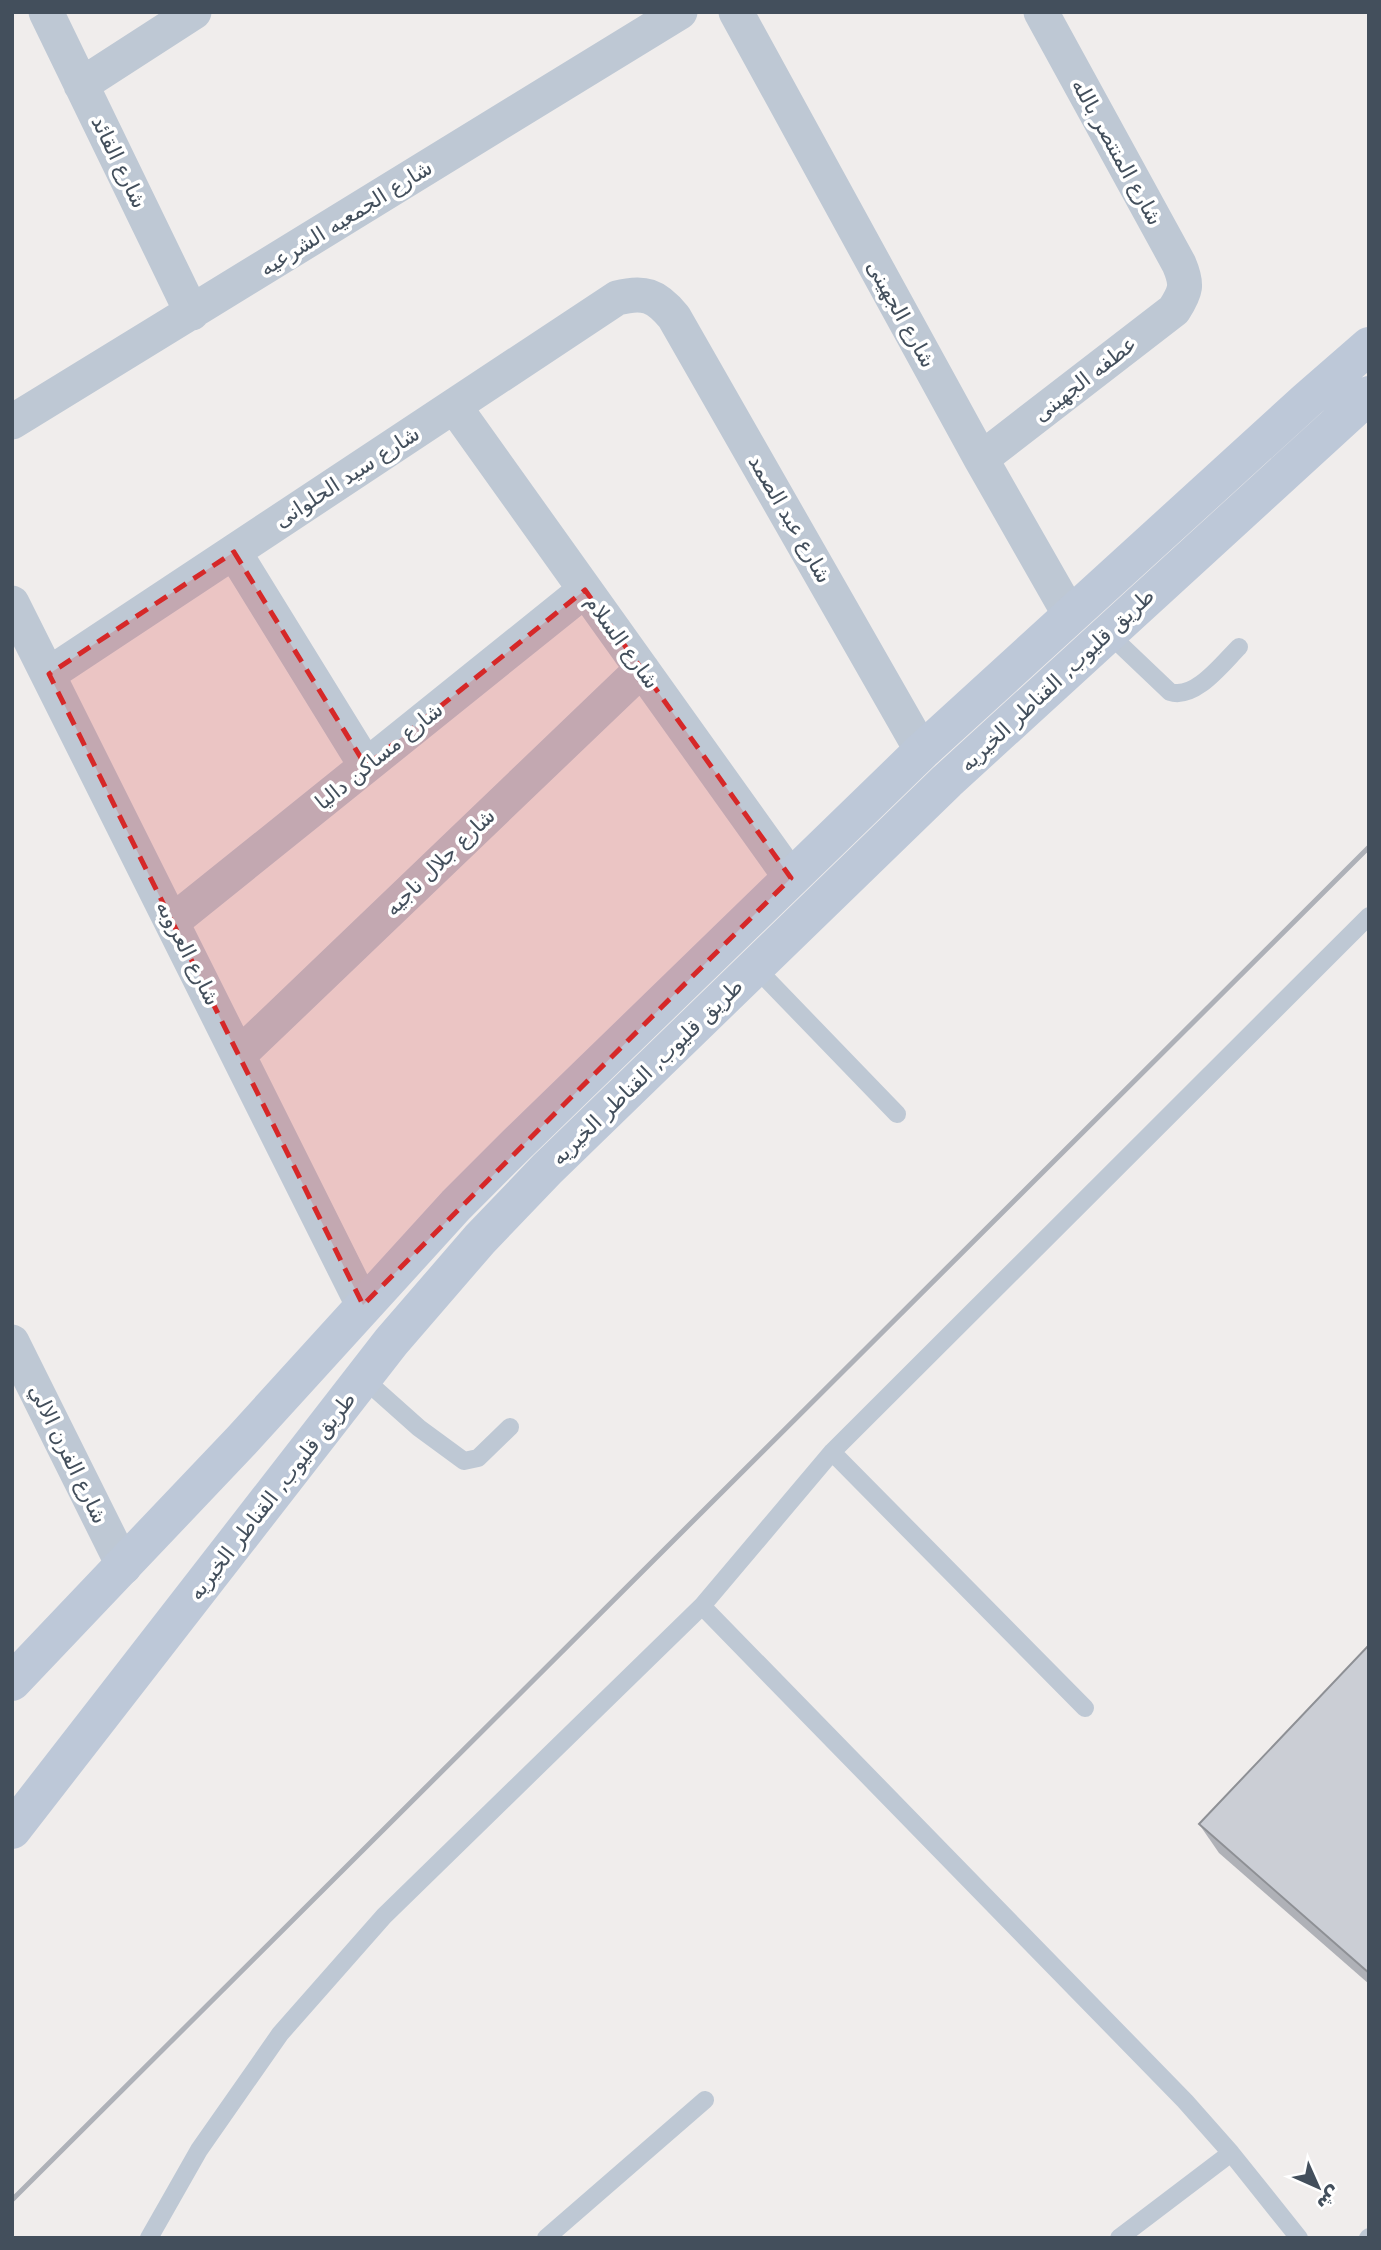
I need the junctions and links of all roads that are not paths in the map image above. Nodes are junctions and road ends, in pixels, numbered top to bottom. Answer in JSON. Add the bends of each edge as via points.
{"nodes":[{"id":1,"x":46,"y":12,"type":"edge"},
{"id":2,"x":194,"y":12,"type":"edge"},
{"id":3,"x":680,"y":12,"type":"edge"},
{"id":4,"x":736,"y":12,"type":"edge"},
{"id":5,"x":1041,"y":12,"type":"edge"},
{"id":6,"x":81,"y":85,"type":"junction"},
{"id":7,"x":1185,"y":293,"type":"joint"},
{"id":8,"x":649,"y":296,"type":"joint"},
{"id":9,"x":192,"y":313,"type":"junction"},
{"id":10,"x":1369,"y":346,"type":"edge"},
{"id":11,"x":1369,"y":395,"type":"edge"},
{"id":12,"x":454,"y":406,"type":"junction"},
{"id":13,"x":12,"y":422,"type":"edge"},
{"id":14,"x":981,"y":459,"type":"junction"},
{"id":15,"x":234,"y":552,"type":"junction"},
{"id":16,"x":585,"y":590,"type":"junction"},
{"id":17,"x":12,"y":603,"type":"edge"},
{"id":18,"x":1070,"y":615,"type":"junction"},
{"id":19,"x":1108,"y":633,"type":"junction"},
{"id":20,"x":1240,"y":647,"type":"dead end"},
{"id":21,"x":642,"y":669,"type":"junction"},
{"id":22,"x":49,"y":674,"type":"junction"},
{"id":23,"x":922,"y":751,"type":"junction"},
{"id":24,"x":366,"y":766,"type":"junction"},
{"id":25,"x":791,"y":878,"type":"junction"},
{"id":26,"x":1369,"y":916,"type":"edge"},
{"id":27,"x":172,"y":922,"type":"junction"},
{"id":28,"x":755,"y":967,"type":"junction"},
{"id":29,"x":239,"y":1055,"type":"junction"},
{"id":30,"x":897,"y":1114,"type":"dead end"},
{"id":31,"x":363,"y":1305,"type":"junction"},
{"id":32,"x":12,"y":1342,"type":"edge"},
{"id":33,"x":364,"y":1379,"type":"junction"},
{"id":34,"x":510,"y":1427,"type":"dead end"},
{"id":35,"x":832,"y":1452,"type":"junction"},
{"id":36,"x":124,"y":1567,"type":"junction"},
{"id":37,"x":702,"y":1606,"type":"junction"},
{"id":38,"x":12,"y":1682,"type":"edge"},
{"id":39,"x":1085,"y":1708,"type":"dead end"},
{"id":40,"x":12,"y":1830,"type":"edge"},
{"id":41,"x":705,"y":2100,"type":"dead end"},
{"id":42,"x":1230,"y":2152,"type":"junction"},
{"id":43,"x":149,"y":2238,"type":"edge"},
{"id":44,"x":546,"y":2238,"type":"edge"},
{"id":45,"x":1119,"y":2238,"type":"edge"},
{"id":46,"x":1299,"y":2238,"type":"edge"}],
"edges":[{"from":1,"to":6,"type":"street","name":"شارع القائد"},
{"from":2,"to":6,"type":"street"},
{"from":3,"to":9,"type":"street","name":"شارع الجمعيه الشرعيه"},
{"from":4,"to":14,"type":"street","name":"شارع الجهينى"},
{"from":5,"to":7,"type":"street","name":"شارع المنتصر بالله","via":[[1179,264]]},
{"from":6,"to":9,"type":"street","name":"شارع القائد"},
{"from":7,"to":14,"type":"street","name":"عطفه الجهينى","via":[[1174,310]]},
{"from":8,"to":12,"type":"street","name":"شارع سيد الحلوانى","via":[[617,298]]},
{"from":8,"to":23,"type":"street","name":"شارع عبد الصمد","via":[[664,304],[674,317]]},
{"from":9,"to":13,"type":"street","name":"شارع الجمعيه الشرعيه"},
{"from":10,"to":18,"type":"main road","name":"طريق قليوب, القناطر الخيريه"},
{"from":11,"to":19,"type":"main road","name":"طريق قليوب, القناطر الخيريه"},
{"from":12,"to":15,"type":"street","name":"شارع سيد الحلوانى"},
{"from":12,"to":16,"type":"street","name":"شارع السلام"},
{"from":14,"to":18,"type":"street","name":"شارع الجهينى"},
{"from":15,"to":22,"type":"street","name":"شارع سيد الحلوانى"},
{"from":15,"to":24,"type":"street"},
{"from":16,"to":21,"type":"street","name":"شارع السلام"},
{"from":16,"to":24,"type":"street","name":"شارع مساكن داليا"},
{"from":17,"to":22,"type":"street","name":"شارع العروبه"},
{"from":18,"to":23,"type":"main road","name":"طريق قليوب, القناطر الخيريه"},
{"from":19,"to":20,"type":"lane","via":[[1177,694],[1191,692]]},
{"from":19,"to":28,"type":"main road","name":"طريق قليوب, القناطر الخيريه"},
{"from":21,"to":25,"type":"street","name":"شارع السلام"},
{"from":21,"to":29,"type":"street","name":"شارع جلال ناجيه"},
{"from":22,"to":27,"type":"street","name":"شارع العروبه"},
{"from":23,"to":25,"type":"main road","name":"طريق قليوب, القناطر الخيريه"},
{"from":24,"to":27,"type":"street","name":"شارع مساكن داليا"},
{"from":25,"to":31,"type":"main road","name":"طريق قليوب, القناطر الخيريه","via":[[517,1144]]},
{"from":26,"to":35,"type":"lane"},
{"from":27,"to":29,"type":"street","name":"شارع العروبه"},
{"from":28,"to":30,"type":"lane"},
{"from":28,"to":33,"type":"main road","name":"طريق قليوب, القناطر الخيريه","via":[[489,1229]]},
{"from":29,"to":31,"type":"street","name":"شارع العروبه"},
{"from":31,"to":36,"type":"main road","name":"طريق قليوب, القناطر الخيريه"},
{"from":32,"to":36,"type":"street","name":"شارع الفرن الالي"},
{"from":33,"to":34,"type":"lane","via":[[464,1461],[478,1458]]},
{"from":33,"to":40,"type":"main road","name":"طريق قليوب, القناطر الخيريه"},
{"from":35,"to":37,"type":"lane"},
{"from":35,"to":39,"type":"lane"},
{"from":36,"to":38,"type":"main road","name":"طريق قليوب, القناطر الخيريه"},
{"from":37,"to":42,"type":"lane"},
{"from":37,"to":43,"type":"lane","via":[[384,1916],[280,2034],[199,2150]]},
{"from":41,"to":44,"type":"lane"},
{"from":42,"to":45,"type":"lane"},
{"from":42,"to":46,"type":"lane"}]}
